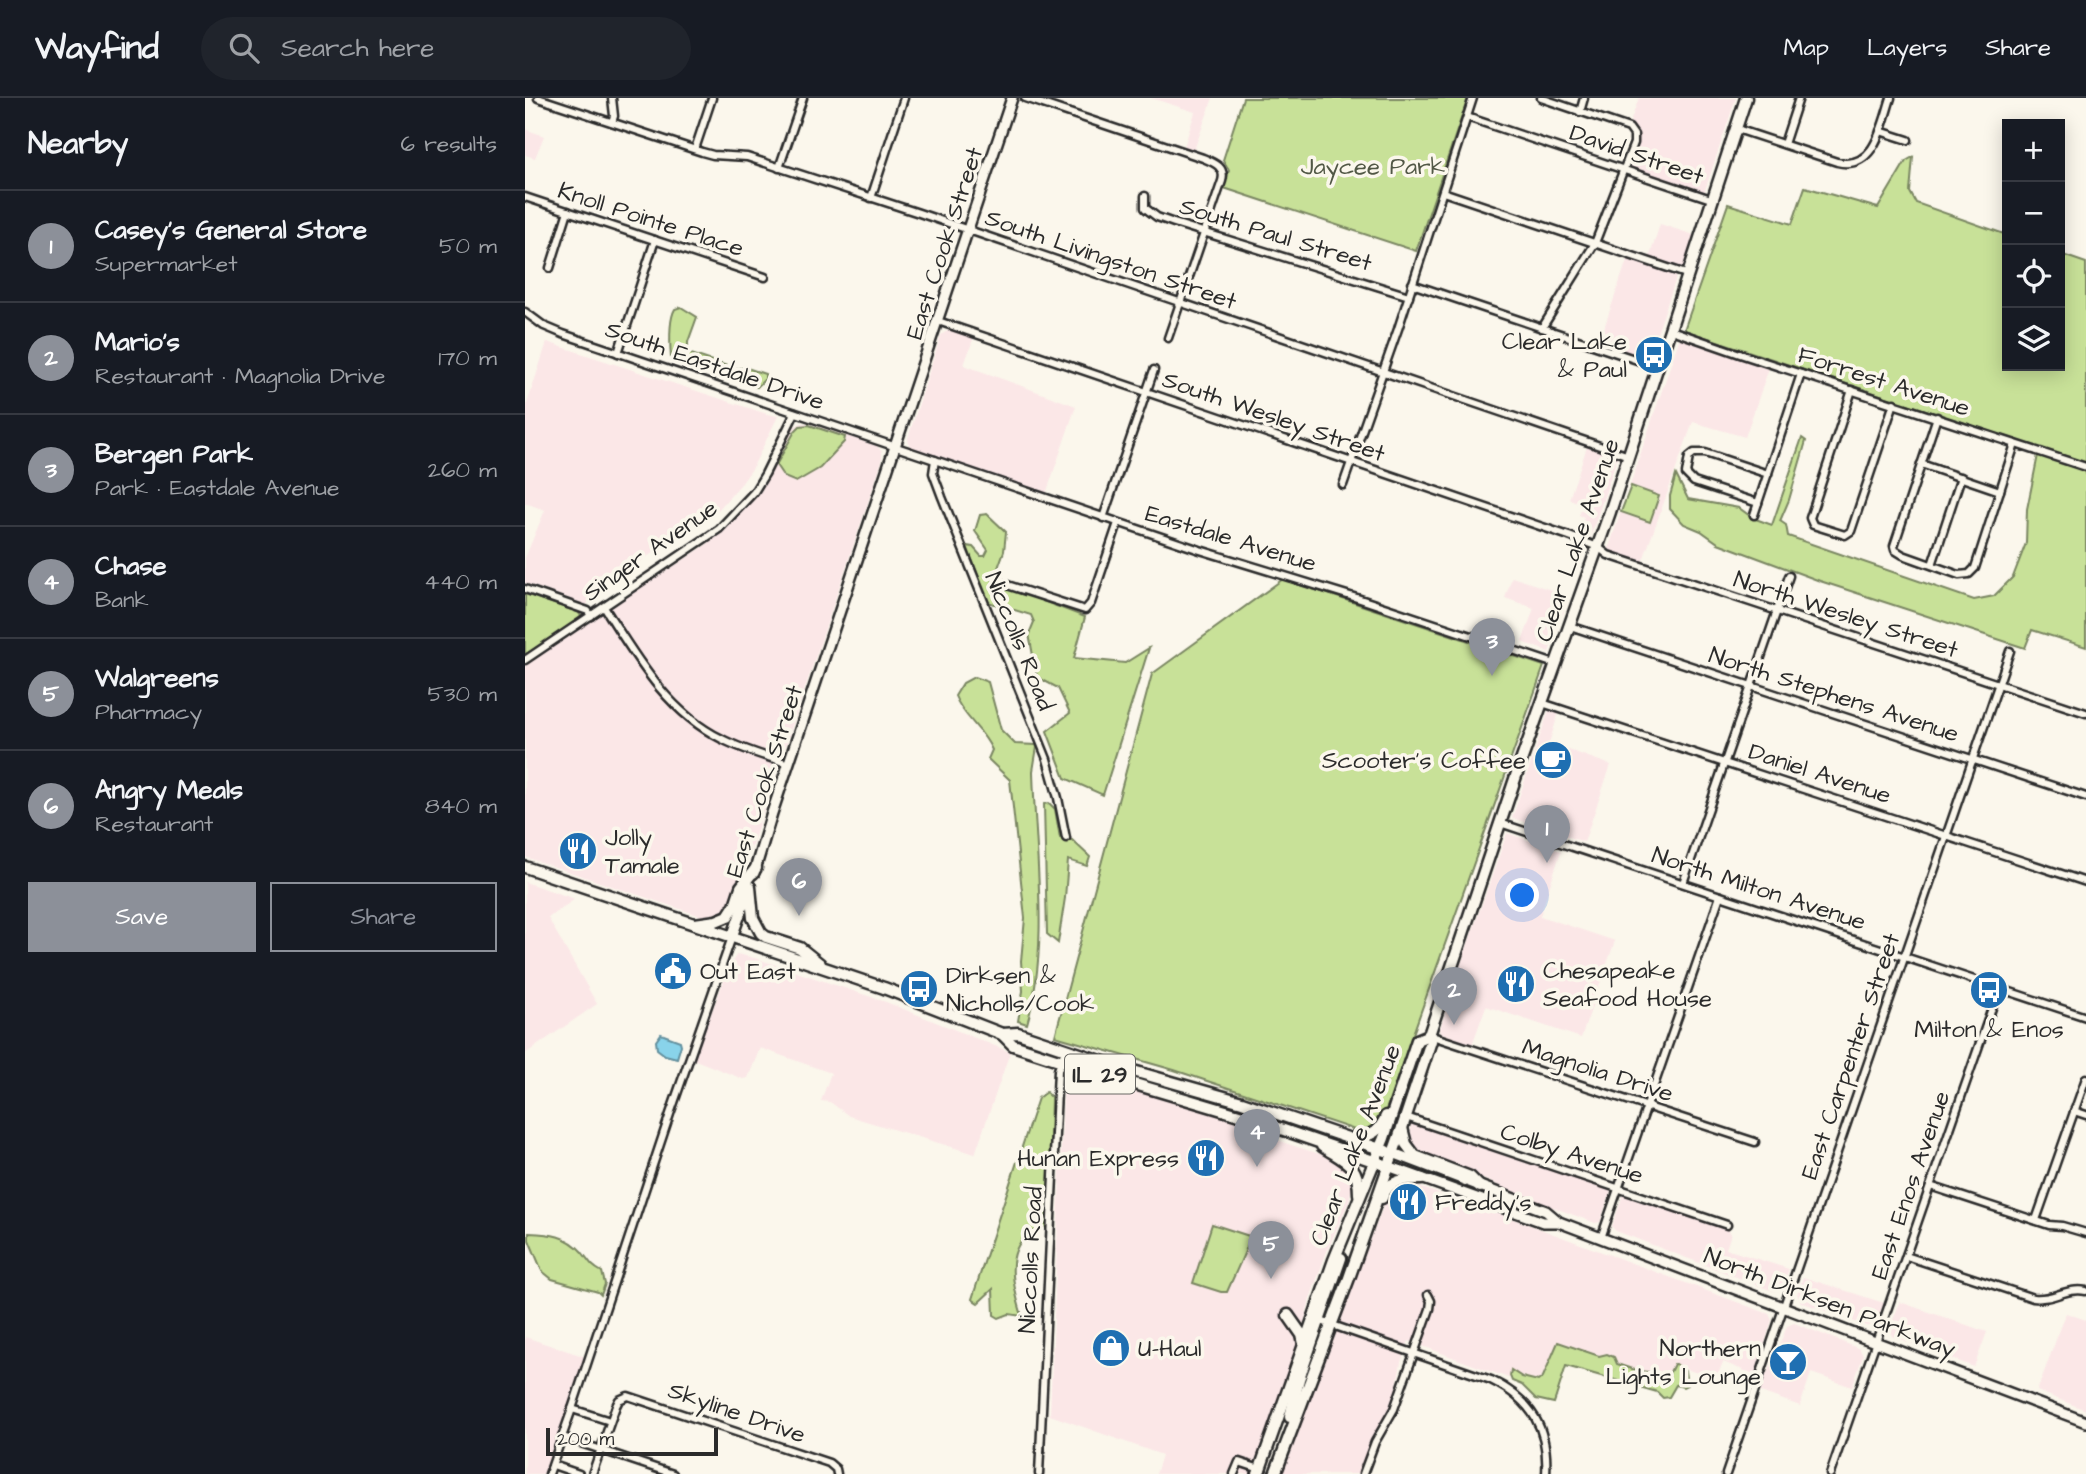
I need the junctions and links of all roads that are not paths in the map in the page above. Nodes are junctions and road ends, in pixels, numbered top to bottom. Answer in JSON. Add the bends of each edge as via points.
{"nodes":[{"id":1,"x":538,"y":98,"type":"edge"},
{"id":2,"x":612,"y":98,"type":"edge"},
{"id":3,"x":712,"y":98,"type":"edge"},
{"id":4,"x":803,"y":98,"type":"edge"},
{"id":5,"x":904,"y":98,"type":"edge"},
{"id":6,"x":1012,"y":98,"type":"edge"},
{"id":7,"x":1025,"y":98,"type":"edge"},
{"id":8,"x":1473,"y":98,"type":"edge"},
{"id":9,"x":1541,"y":98,"type":"edge"},
{"id":10,"x":1584,"y":98,"type":"edge"},
{"id":11,"x":1746,"y":98,"type":"edge"},
{"id":12,"x":1799,"y":98,"type":"edge"},
{"id":13,"x":1891,"y":98,"type":"edge"},
{"id":14,"x":1580,"y":111,"type":"junction"},
{"id":15,"x":1467,"y":117,"type":"junction"},
{"id":16,"x":612,"y":122,"type":"junction"},
{"id":17,"x":1737,"y":129,"type":"junction"},
{"id":18,"x":1880,"y":131,"type":"junction"},
{"id":19,"x":1908,"y":140,"type":"dead end"},
{"id":20,"x":1784,"y":144,"type":"junction"},
{"id":21,"x":695,"y":149,"type":"junction"},
{"id":22,"x":1860,"y":160,"type":"junction"},
{"id":23,"x":779,"y":167,"type":"junction"},
{"id":24,"x":1865,"y":168,"type":"dead end"},
{"id":25,"x":1625,"y":170,"type":"junction"},
{"id":26,"x":1443,"y":192,"type":"junction"},
{"id":27,"x":1145,"y":196,"type":"dead end"},
{"id":28,"x":525,"y":197,"type":"edge"},
{"id":29,"x":871,"y":198,"type":"junction"},
{"id":30,"x":1714,"y":200,"type":"junction"},
{"id":31,"x":568,"y":211,"type":"junction"},
{"id":32,"x":968,"y":231,"type":"junction"},
{"id":33,"x":1204,"y":232,"type":"junction"},
{"id":34,"x":655,"y":240,"type":"junction"},
{"id":35,"x":1595,"y":243,"type":"junction"},
{"id":36,"x":550,"y":268,"type":"dead end"},
{"id":37,"x":1689,"y":275,"type":"junction"},
{"id":38,"x":765,"y":277,"type":"dead end"},
{"id":39,"x":1412,"y":284,"type":"junction"},
{"id":40,"x":1409,"y":296,"type":"junction"},
{"id":41,"x":1180,"y":303,"type":"junction"},
{"id":42,"x":525,"y":312,"type":"edge"},
{"id":43,"x":938,"y":321,"type":"junction"},
{"id":44,"x":1542,"y":327,"type":"junction"},
{"id":45,"x":1671,"y":330,"type":"junction"},
{"id":46,"x":1168,"y":338,"type":"dead end"},
{"id":47,"x":618,"y":353,"type":"junction"},
{"id":48,"x":1658,"y":367,"type":"junction"},
{"id":49,"x":1154,"y":370,"type":"dead end"},
{"id":50,"x":1382,"y":371,"type":"junction"},
{"id":51,"x":1801,"y":374,"type":"junction"},
{"id":52,"x":1852,"y":390,"type":"junction"},
{"id":53,"x":1147,"y":393,"type":"junction"},
{"id":54,"x":1894,"y":404,"type":"junction"},
{"id":55,"x":795,"y":413,"type":"junction"},
{"id":56,"x":1937,"y":417,"type":"junction"},
{"id":57,"x":2015,"y":444,"type":"junction"},
{"id":58,"x":896,"y":447,"type":"junction"},
{"id":59,"x":1629,"y":456,"type":"junction"},
{"id":60,"x":935,"y":460,"type":"junction"},
{"id":61,"x":1351,"y":462,"type":"junction"},
{"id":62,"x":1921,"y":464,"type":"junction"},
{"id":63,"x":2086,"y":467,"type":"edge"},
{"id":64,"x":1768,"y":474,"type":"junction"},
{"id":65,"x":1961,"y":477,"type":"junction"},
{"id":66,"x":1343,"y":485,"type":"dead end"},
{"id":67,"x":2000,"y":491,"type":"junction"},
{"id":68,"x":1758,"y":503,"type":"junction"},
{"id":69,"x":1754,"y":515,"type":"dead end"},
{"id":70,"x":1103,"y":518,"type":"junction"},
{"id":71,"x":1118,"y":523,"type":"junction"},
{"id":72,"x":1598,"y":547,"type":"junction"},
{"id":73,"x":1932,"y":565,"type":"junction"},
{"id":74,"x":1789,"y":576,"type":"dead end"},
{"id":75,"x":998,"y":582,"type":"dead end"},
{"id":76,"x":525,"y":589,"type":"edge"},
{"id":77,"x":604,"y":607,"type":"junction"},
{"id":78,"x":1777,"y":612,"type":"junction"},
{"id":79,"x":591,"y":616,"type":"junction"},
{"id":80,"x":1570,"y":626,"type":"junction"},
{"id":81,"x":2010,"y":651,"type":"dead end"},
{"id":82,"x":525,"y":660,"type":"edge"},
{"id":83,"x":1555,"y":664,"type":"junction"},
{"id":84,"x":1998,"y":684,"type":"junction"},
{"id":85,"x":1752,"y":687,"type":"junction"},
{"id":86,"x":1542,"y":702,"type":"junction"},
{"id":87,"x":2086,"y":713,"type":"edge"},
{"id":88,"x":1972,"y":760,"type":"junction"},
{"id":89,"x":1725,"y":762,"type":"junction"},
{"id":90,"x":789,"y":764,"type":"junction"},
{"id":91,"x":2086,"y":797,"type":"edge"},
{"id":92,"x":1500,"y":823,"type":"junction"},
{"id":93,"x":1946,"y":836,"type":"junction"},
{"id":94,"x":1066,"y":838,"type":"dead end"},
{"id":95,"x":525,"y":867,"type":"edge"},
{"id":96,"x":756,"y":868,"type":"junction"},
{"id":97,"x":2086,"y":882,"type":"edge"},
{"id":98,"x":1683,"y":883,"type":"junction"},
{"id":99,"x":750,"y":887,"type":"junction"},
{"id":100,"x":1720,"y":896,"type":"junction"},
{"id":101,"x":694,"y":925,"type":"junction"},
{"id":102,"x":732,"y":937,"type":"junction"},
{"id":103,"x":1904,"y":956,"type":"junction"},
{"id":104,"x":826,"y":969,"type":"junction"},
{"id":105,"x":1999,"y":988,"type":"junction"},
{"id":106,"x":2086,"y":1017,"type":"edge"},
{"id":107,"x":1002,"y":1034,"type":"junction"},
{"id":108,"x":1429,"y":1035,"type":"junction"},
{"id":109,"x":1065,"y":1049,"type":"junction"},
{"id":110,"x":1061,"y":1061,"type":"junction"},
{"id":111,"x":1408,"y":1066,"type":"junction"},
{"id":112,"x":2086,"y":1078,"type":"edge"},
{"id":113,"x":1647,"y":1106,"type":"junction"},
{"id":114,"x":2074,"y":1111,"type":"junction"},
{"id":115,"x":2086,"y":1115,"type":"edge"},
{"id":116,"x":1406,"y":1116,"type":"junction"},
{"id":117,"x":1402,"y":1128,"type":"junction"},
{"id":118,"x":1347,"y":1136,"type":"junction"},
{"id":119,"x":1313,"y":1140,"type":"junction"},
{"id":120,"x":1755,"y":1142,"type":"dead end"},
{"id":121,"x":1375,"y":1147,"type":"junction"},
{"id":122,"x":1393,"y":1153,"type":"junction"},
{"id":123,"x":1374,"y":1160,"type":"junction"},
{"id":124,"x":1388,"y":1166,"type":"junction"},
{"id":125,"x":1422,"y":1179,"type":"junction"},
{"id":126,"x":1480,"y":1186,"type":"junction"},
{"id":127,"x":1930,"y":1186,"type":"junction"},
{"id":128,"x":1618,"y":1188,"type":"junction"},
{"id":129,"x":1359,"y":1196,"type":"junction"},
{"id":130,"x":2036,"y":1220,"type":"junction"},
{"id":131,"x":1559,"y":1222,"type":"junction"},
{"id":132,"x":1727,"y":1225,"type":"dead end"},
{"id":133,"x":2086,"y":1233,"type":"edge"},
{"id":134,"x":1601,"y":1238,"type":"junction"},
{"id":135,"x":1906,"y":1256,"type":"junction"},
{"id":136,"x":1349,"y":1278,"type":"junction"},
{"id":137,"x":2086,"y":1291,"type":"edge"},
{"id":138,"x":1429,"y":1295,"type":"dead end"},
{"id":139,"x":1784,"y":1308,"type":"junction"},
{"id":140,"x":1288,"y":1315,"type":"dead end"},
{"id":141,"x":1316,"y":1320,"type":"junction"},
{"id":142,"x":1335,"y":1326,"type":"junction"},
{"id":143,"x":1876,"y":1342,"type":"junction"},
{"id":144,"x":1304,"y":1345,"type":"junction"},
{"id":145,"x":1413,"y":1353,"type":"junction"},
{"id":146,"x":572,"y":1409,"type":"junction"},
{"id":147,"x":610,"y":1421,"type":"junction"},
{"id":148,"x":2086,"y":1422,"type":"edge"},
{"id":149,"x":563,"y":1437,"type":"junction"},
{"id":150,"x":1289,"y":1438,"type":"junction"},
{"id":151,"x":600,"y":1450,"type":"junction"},
{"id":152,"x":553,"y":1465,"type":"junction"},
{"id":153,"x":837,"y":1472,"type":"edge"},
{"id":154,"x":1259,"y":1472,"type":"edge"},
{"id":155,"x":549,"y":1474,"type":"edge"},
{"id":156,"x":579,"y":1474,"type":"edge"},
{"id":157,"x":592,"y":1474,"type":"edge"},
{"id":158,"x":673,"y":1474,"type":"edge"},
{"id":159,"x":1039,"y":1474,"type":"edge"},
{"id":160,"x":1234,"y":1474,"type":"edge"},
{"id":161,"x":1275,"y":1474,"type":"edge"},
{"id":162,"x":1363,"y":1474,"type":"edge"},
{"id":163,"x":1546,"y":1474,"type":"edge"},
{"id":164,"x":1726,"y":1474,"type":"edge"},
{"id":165,"x":1830,"y":1474,"type":"edge"}],
"edges":[{"from":1,"to":16,"type":"street","name":"South Livingston Street"},
{"from":2,"to":16,"type":"street"},
{"from":3,"to":21,"type":"street"},
{"from":4,"to":23,"type":"street"},
{"from":5,"to":29,"type":"street"},
{"from":6,"to":32,"type":"main road","name":"East Cook Street"},
{"from":7,"to":33,"type":"street","via":[[1217,164],[1223,176]]},
{"from":8,"to":15,"type":"street"},
{"from":9,"to":14,"type":"street"},
{"from":10,"to":14,"type":"street"},
{"from":11,"to":17,"type":"main road","name":"Clear Lake Avenue"},
{"from":12,"to":20,"type":"street"},
{"from":13,"to":18,"type":"street"},
{"from":14,"to":25,"type":"street","via":[[1632,131],[1634,143]]},
{"from":15,"to":25,"type":"street","name":"David Street"},
{"from":15,"to":26,"type":"street"},
{"from":16,"to":21,"type":"street","name":"South Livingston Street"},
{"from":17,"to":20,"type":"street"},
{"from":17,"to":30,"type":"main road","name":"Clear Lake Avenue"},
{"from":18,"to":19,"type":"street"},
{"from":18,"to":22,"type":"street","via":[[1874,147]]},
{"from":20,"to":22,"type":"street","via":[[1843,163]]},
{"from":21,"to":23,"type":"street","name":"South Livingston Street"},
{"from":22,"to":24,"type":"street"},
{"from":23,"to":29,"type":"street","name":"South Livingston Street"},
{"from":25,"to":30,"type":"street","name":"David Street"},
{"from":25,"to":35,"type":"street"},
{"from":26,"to":35,"type":"street"},
{"from":26,"to":39,"type":"street"},
{"from":27,"to":33,"type":"street","name":"South Paul Street","via":[[1145,208],[1150,212]]},
{"from":28,"to":31,"type":"street","name":"Knoll Pointe Place"},
{"from":29,"to":32,"type":"street","name":"South Livingston Street"},
{"from":30,"to":37,"type":"main road","name":"Clear Lake Avenue"},
{"from":31,"to":34,"type":"street","name":"Knoll Pointe Place"},
{"from":31,"to":36,"type":"street"},
{"from":32,"to":41,"type":"street","name":"South Livingston Street"},
{"from":32,"to":43,"type":"main road","name":"East Cook Street"},
{"from":33,"to":40,"type":"street","name":"South Paul Street"},
{"from":33,"to":41,"type":"street"},
{"from":34,"to":38,"type":"street","name":"Knoll Pointe Place"},
{"from":34,"to":47,"type":"street"},
{"from":35,"to":37,"type":"street"},
{"from":35,"to":44,"type":"street"},
{"from":37,"to":45,"type":"main road","name":"Clear Lake Avenue"},
{"from":39,"to":40,"type":"street"},
{"from":39,"to":44,"type":"street"},
{"from":40,"to":50,"type":"street"},
{"from":41,"to":46,"type":"street"},
{"from":41,"to":50,"type":"street","name":"South Livingston Street"},
{"from":42,"to":47,"type":"street","name":"South Eastdale Drive","via":[[551,330]]},
{"from":43,"to":53,"type":"street","name":"South Wesley Street"},
{"from":43,"to":58,"type":"main road","name":"East Cook Street"},
{"from":44,"to":48,"type":"street"},
{"from":45,"to":48,"type":"main road","name":"Clear Lake Avenue"},
{"from":45,"to":51,"type":"street","name":"Forrest Avenue"},
{"from":47,"to":55,"type":"street","name":"South Eastdale Drive"},
{"from":48,"to":59,"type":"main road","name":"Clear Lake Avenue"},
{"from":49,"to":53,"type":"street"},
{"from":50,"to":59,"type":"street","name":"South Livingston Street"},
{"from":50,"to":61,"type":"street"},
{"from":51,"to":52,"type":"street","name":"Forrest Avenue"},
{"from":51,"to":64,"type":"street"},
{"from":52,"to":54,"type":"street","name":"Forrest Avenue"},
{"from":52,"to":54,"type":"street","via":[[1810,518],[1813,524],[1845,535],[1851,531]]},
{"from":53,"to":61,"type":"street","name":"South Wesley Street"},
{"from":53,"to":70,"type":"street"},
{"from":54,"to":56,"type":"street","name":"Forrest Avenue"},
{"from":55,"to":58,"type":"street","name":"South Eastdale Drive"},
{"from":55,"to":77,"type":"street","name":"Singer Avenue","via":[[765,474],[730,519]]},
{"from":56,"to":57,"type":"street","name":"Forrest Avenue"},
{"from":56,"to":62,"type":"street"},
{"from":57,"to":63,"type":"street","name":"Forrest Avenue"},
{"from":57,"to":67,"type":"street"},
{"from":58,"to":60,"type":"street","name":"Eastdale Avenue"},
{"from":58,"to":90,"type":"main road","name":"East Cook Street"},
{"from":59,"to":72,"type":"main road","name":"Clear Lake Avenue"},
{"from":60,"to":70,"type":"street","name":"Eastdale Avenue"},
{"from":60,"to":94,"type":"street","name":"Niccolls Road","via":[[933,473],[941,498],[1050,767]]},
{"from":61,"to":66,"type":"street"},
{"from":61,"to":72,"type":"street","name":"South Wesley Street"},
{"from":62,"to":65,"type":"street"},
{"from":62,"to":73,"type":"street","via":[[1894,546],[1899,553]]},
{"from":64,"to":68,"type":"street"},
{"from":64,"to":68,"type":"street","via":[[1705,453],[1689,457],[1686,474],[1694,482]]},
{"from":65,"to":67,"type":"street"},
{"from":65,"to":73,"type":"street"},
{"from":67,"to":73,"type":"street","via":[[1972,572],[1964,576]]},
{"from":68,"to":69,"type":"street"},
{"from":70,"to":71,"type":"street","name":"Eastdale Avenue"},
{"from":71,"to":75,"type":"street","via":[[1085,610]]},
{"from":71,"to":83,"type":"street","name":"Eastdale Avenue"},
{"from":72,"to":78,"type":"street","name":"North Wesley Street","via":[[1608,555]]},
{"from":72,"to":80,"type":"main road","name":"Clear Lake Avenue"},
{"from":74,"to":78,"type":"street"},
{"from":76,"to":79,"type":"street"},
{"from":77,"to":79,"type":"street","name":"Singer Avenue"},
{"from":77,"to":90,"type":"street","via":[[660,690],[691,721],[733,745]]},
{"from":78,"to":84,"type":"street","name":"North Wesley Street"},
{"from":78,"to":85,"type":"street"},
{"from":79,"to":82,"type":"street","name":"Singer Avenue"},
{"from":80,"to":83,"type":"main road","name":"Clear Lake Avenue"},
{"from":80,"to":85,"type":"street","name":"North Stephens Avenue"},
{"from":81,"to":84,"type":"street","name":"East Carpenter Street"},
{"from":83,"to":86,"type":"main road","name":"Clear Lake Avenue"},
{"from":84,"to":87,"type":"street","name":"North Wesley Street"},
{"from":84,"to":88,"type":"street","name":"East Carpenter Street"},
{"from":85,"to":88,"type":"street","name":"North Stephens Avenue"},
{"from":85,"to":89,"type":"street"},
{"from":86,"to":89,"type":"street","name":"Daniel Avenue"},
{"from":86,"to":92,"type":"main road","name":"Clear Lake Avenue"},
{"from":88,"to":91,"type":"street","name":"North Stephens Avenue"},
{"from":88,"to":93,"type":"street","name":"East Carpenter Street"},
{"from":89,"to":93,"type":"street","name":"Daniel Avenue"},
{"from":89,"to":98,"type":"street"},
{"from":90,"to":96,"type":"main road","name":"East Cook Street"},
{"from":92,"to":98,"type":"street","name":"North Milton Avenue"},
{"from":92,"to":108,"type":"main road","name":"Clear Lake Avenue"},
{"from":93,"to":97,"type":"street","name":"Daniel Avenue"},
{"from":93,"to":103,"type":"street","name":"East Carpenter Street"},
{"from":95,"to":101,"type":"main road","number":"IL 29"},
{"from":96,"to":99,"type":"main road","name":"East Cook Street"},
{"from":96,"to":101,"type":"main road","via":[[728,916]]},
{"from":98,"to":100,"type":"street","name":"North Milton Avenue"},
{"from":99,"to":102,"type":"main road","name":"East Cook Street"},
{"from":99,"to":104,"type":"main road","via":[[753,919],[761,933],[800,948]]},
{"from":100,"to":103,"type":"street","name":"North Milton Avenue"},
{"from":100,"to":113,"type":"street"},
{"from":101,"to":102,"type":"main road","number":"IL 29"},
{"from":102,"to":104,"type":"main road","number":"IL 29"},
{"from":102,"to":146,"type":"street","name":"East Cook Street"},
{"from":103,"to":105,"type":"street","name":"North Milton Avenue"},
{"from":103,"to":139,"type":"street","name":"East Carpenter Street"},
{"from":104,"to":107,"type":"main road","number":"IL 29"},
{"from":105,"to":106,"type":"street","name":"North Milton Avenue"},
{"from":105,"to":127,"type":"street","name":"East Enos Avenue"},
{"from":107,"to":109,"type":"main road","number":"IL 29","via":[[1018,1033]]},
{"from":107,"to":110,"type":"main road","number":"IL 29","via":[[1013,1045]]},
{"from":108,"to":111,"type":"main road","name":"Clear Lake Avenue","via":[[1417,1040]]},
{"from":108,"to":113,"type":"street","name":"Magnolia Drive"},
{"from":108,"to":116,"type":"main road","name":"Clear Lake Avenue"},
{"from":109,"to":110,"type":"street","name":"Niccolls Road"},
{"from":109,"to":118,"type":"main road","number":"IL 29"},
{"from":110,"to":119,"type":"main road","number":"IL 29"},
{"from":110,"to":159,"type":"street","name":"Niccolls Road"},
{"from":111,"to":118,"type":"main road","via":[[1402,1070],[1380,1128],[1363,1137]]},
{"from":111,"to":121,"type":"main road","name":"Clear Lake Avenue"},
{"from":112,"to":114,"type":"street"},
{"from":113,"to":120,"type":"street","name":"Magnolia Drive"},
{"from":113,"to":128,"type":"street"},
{"from":114,"to":115,"type":"street"},
{"from":114,"to":130,"type":"street"},
{"from":116,"to":117,"type":"main road","name":"Clear Lake Avenue"},
{"from":116,"to":128,"type":"street","name":"Colby Avenue"},
{"from":117,"to":122,"type":"main road","name":"Clear Lake Avenue"},
{"from":117,"to":126,"type":"main road","via":[[1415,1156],[1470,1177]]},
{"from":118,"to":121,"type":"main road","number":"IL 29"},
{"from":119,"to":123,"type":"main road","number":"IL 29"},
{"from":119,"to":129,"type":"main road","via":[[1354,1169]]},
{"from":121,"to":122,"type":"main road","name":"North Dirksen Parkway","number":"IL 29"},
{"from":121,"to":123,"type":"main road","name":"Clear Lake Avenue"},
{"from":122,"to":124,"type":"main road","name":"Clear Lake Avenue"},
{"from":122,"to":126,"type":"main road","name":"North Dirksen Parkway","number":"IL 29"},
{"from":123,"to":124,"type":"main road","number":"IL 29"},
{"from":123,"to":129,"type":"main road","name":"Clear Lake Avenue"},
{"from":124,"to":125,"type":"main road","name":"North Dirksen Parkway","number":"IL 29"},
{"from":124,"to":136,"type":"main road","name":"Clear Lake Avenue"},
{"from":125,"to":131,"type":"main road","name":"North Dirksen Parkway","number":"IL 29","via":[[1543,1222]]},
{"from":125,"to":136,"type":"main road","via":[[1401,1179],[1385,1190],[1357,1270]]},
{"from":126,"to":131,"type":"main road","name":"North Dirksen Parkway","number":"IL 29","via":[[1546,1211]]},
{"from":127,"to":130,"type":"street"},
{"from":127,"to":135,"type":"street","name":"East Enos Avenue"},
{"from":128,"to":132,"type":"street","name":"Colby Avenue"},
{"from":128,"to":134,"type":"street"},
{"from":129,"to":141,"type":"main road","name":"Clear Lake Avenue","via":[[1339,1266]]},
{"from":130,"to":133,"type":"street"},
{"from":131,"to":134,"type":"main road","name":"North Dirksen Parkway","number":"IL 29"},
{"from":134,"to":139,"type":"main road","name":"North Dirksen Parkway","number":"IL 29"},
{"from":135,"to":137,"type":"street","via":[[2033,1298]]},
{"from":135,"to":143,"type":"street","name":"East Enos Avenue"},
{"from":136,"to":142,"type":"main road","name":"Clear Lake Avenue"},
{"from":138,"to":145,"type":"street","via":[[1430,1309]]},
{"from":139,"to":143,"type":"main road","name":"North Dirksen Parkway","number":"IL 29"},
{"from":139,"to":164,"type":"street","name":"East Carpenter Street"},
{"from":140,"to":144,"type":"main road","via":[[1303,1335]]},
{"from":141,"to":142,"type":"street"},
{"from":141,"to":144,"type":"main road"},
{"from":141,"to":150,"type":"main road","via":[[1289,1420]]},
{"from":142,"to":145,"type":"street"},
{"from":142,"to":150,"type":"main road","name":"Clear Lake Avenue"},
{"from":143,"to":148,"type":"main road","name":"North Dirksen Parkway","number":"IL 29"},
{"from":143,"to":165,"type":"street","name":"East Enos Avenue"},
{"from":144,"to":154,"type":"main road"},
{"from":145,"to":162,"type":"street","via":[[1394,1409]]},
{"from":145,"to":163,"type":"street","via":[[1491,1380],[1521,1399],[1544,1439]]},
{"from":146,"to":147,"type":"street"},
{"from":146,"to":149,"type":"street","name":"East Cook Street"},
{"from":147,"to":151,"type":"street"},
{"from":147,"to":153,"type":"street","name":"Skyline Drive","via":[[617,1403],[633,1397],[829,1463]]},
{"from":149,"to":151,"type":"street"},
{"from":149,"to":152,"type":"street","name":"East Cook Street"},
{"from":150,"to":161,"type":"main road","name":"Clear Lake Avenue"},
{"from":151,"to":157,"type":"street"},
{"from":151,"to":158,"type":"street"},
{"from":152,"to":155,"type":"street","name":"East Cook Street"},
{"from":152,"to":156,"type":"street"},
{"from":154,"to":160,"type":"street","via":[[1239,1462]]}]}
